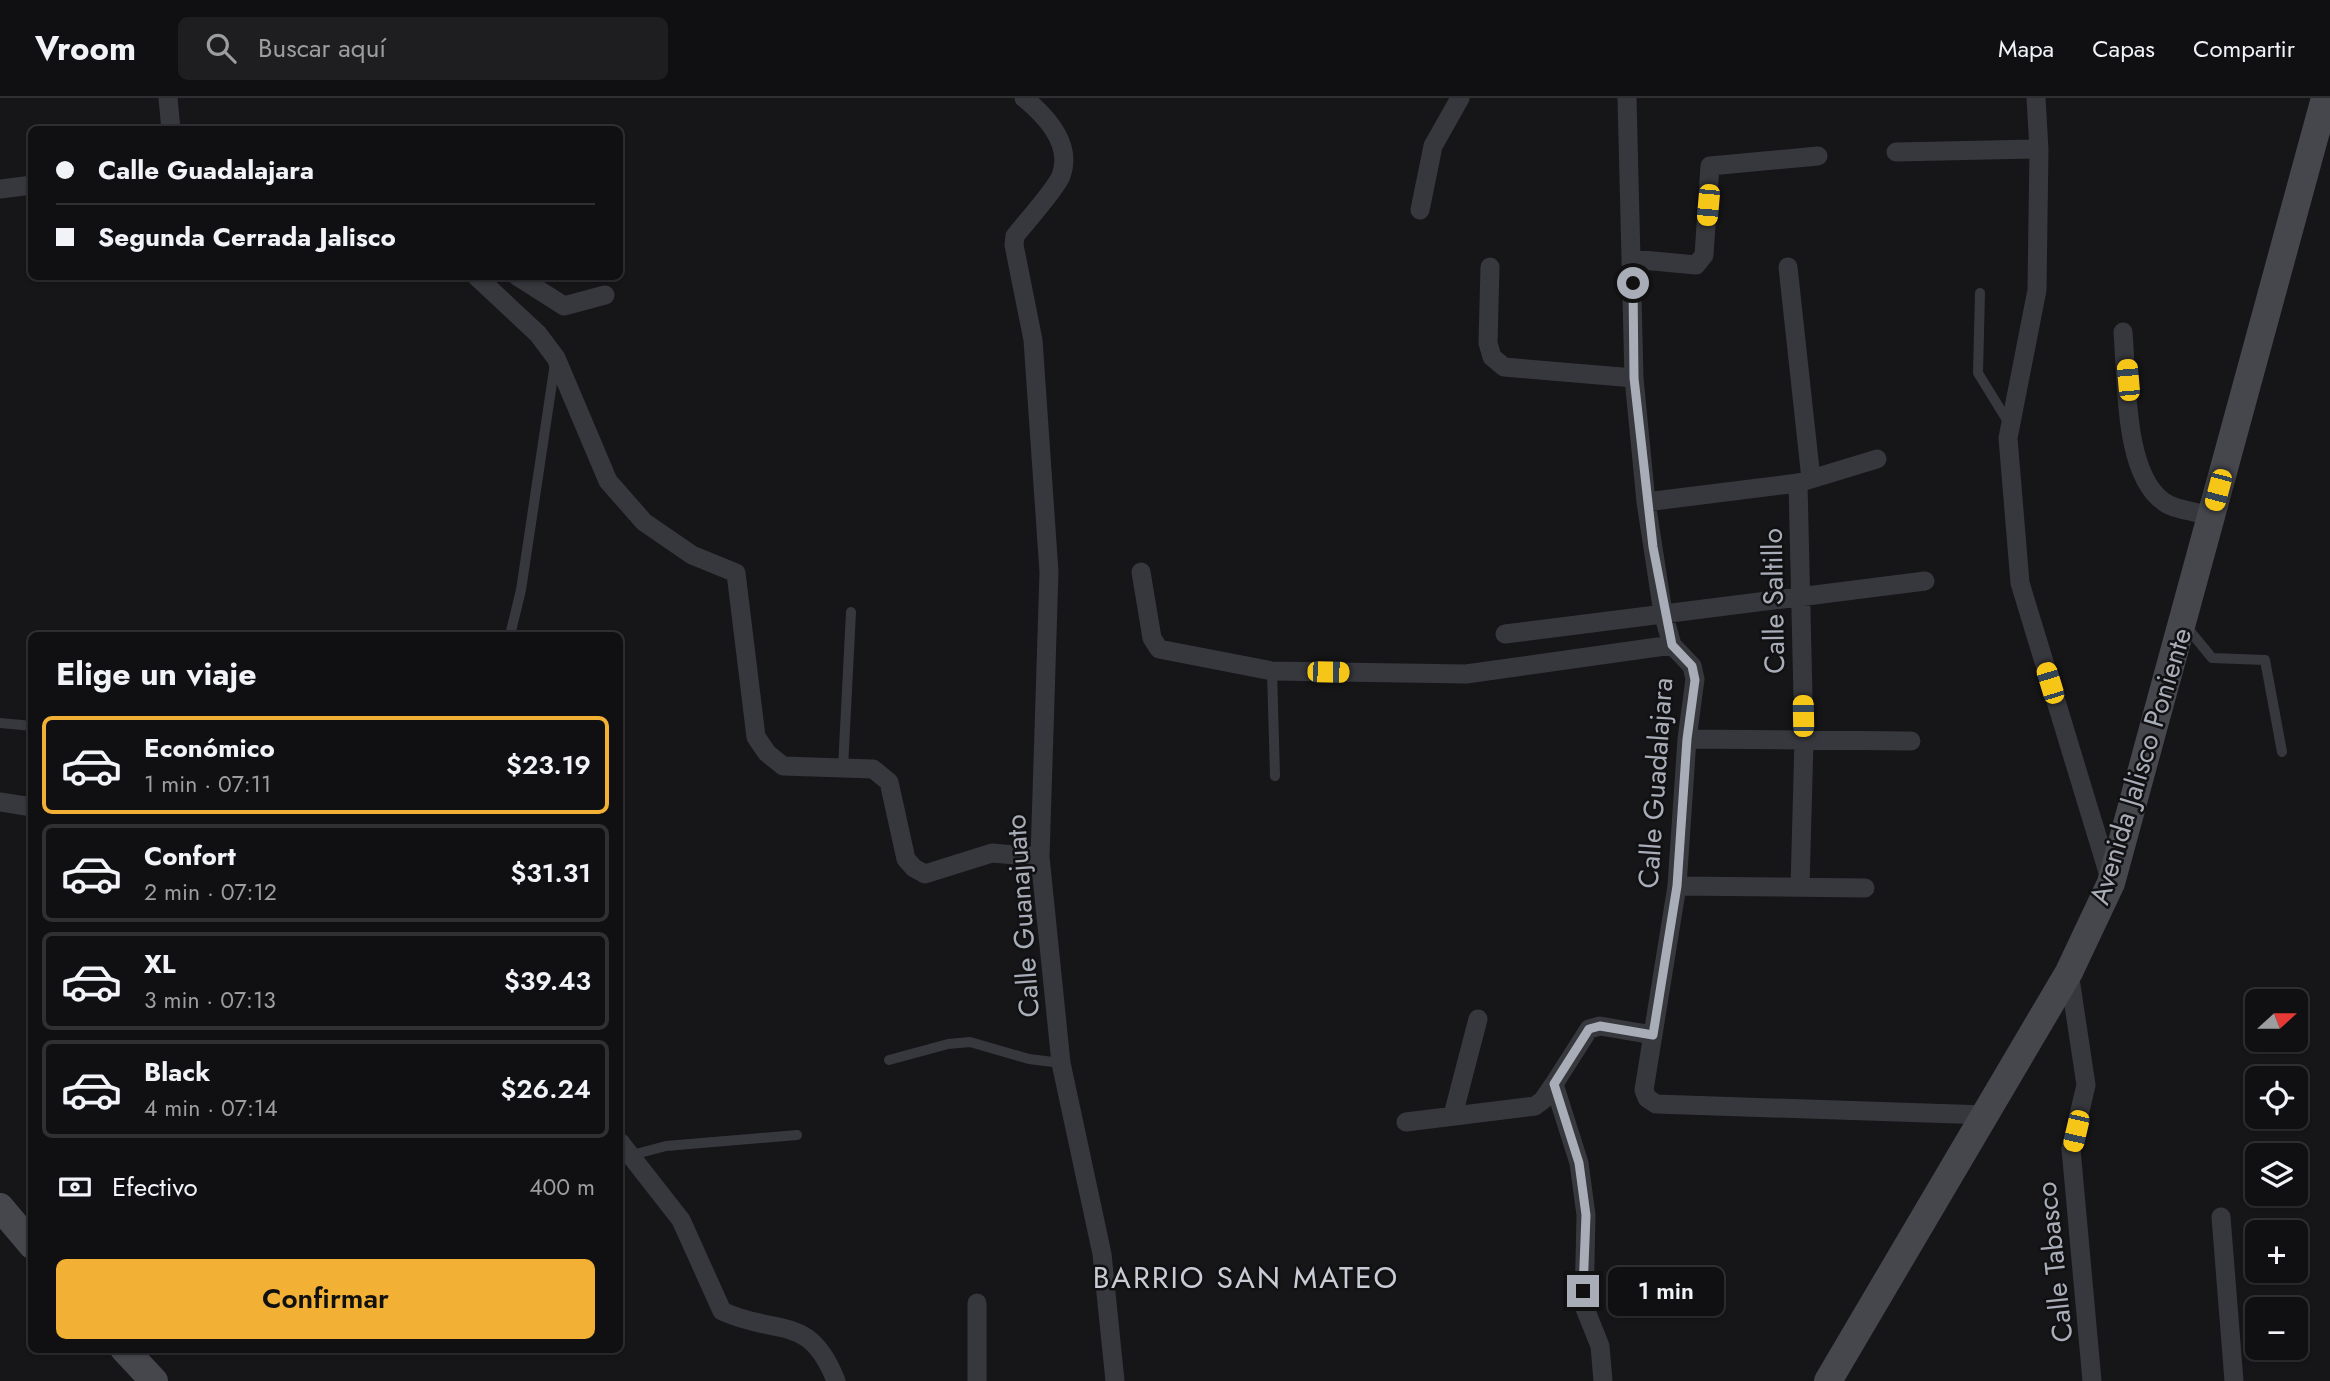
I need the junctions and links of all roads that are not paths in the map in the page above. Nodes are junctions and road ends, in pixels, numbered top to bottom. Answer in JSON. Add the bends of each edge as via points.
{"nodes":[{"id":1,"x":168,"y":98,"type":"edge"},
{"id":2,"x":1024,"y":98,"type":"edge"},
{"id":3,"x":1460,"y":98,"type":"edge"},
{"id":4,"x":1626,"y":98,"type":"edge"},
{"id":5,"x":2036,"y":98,"type":"edge"},
{"id":6,"x":2325,"y":98,"type":"edge"},
{"id":7,"x":171,"y":126,"type":"edge"},
{"id":8,"x":2039,"y":149,"type":"junction"},
{"id":9,"x":1896,"y":152,"type":"dead end"},
{"id":10,"x":1818,"y":156,"type":"dead end"},
{"id":11,"x":28,"y":186,"type":"edge"},
{"id":12,"x":0,"y":189,"type":"edge"},
{"id":13,"x":1420,"y":209,"type":"dead end"},
{"id":14,"x":1632,"y":260,"type":"junction"},
{"id":15,"x":1490,"y":267,"type":"dead end"},
{"id":16,"x":1788,"y":267,"type":"dead end"},
{"id":17,"x":479,"y":280,"type":"edge"},
{"id":18,"x":523,"y":280,"type":"edge"},
{"id":19,"x":1980,"y":293,"type":"dead end"},
{"id":20,"x":605,"y":295,"type":"dead end"},
{"id":21,"x":2123,"y":332,"type":"dead end"},
{"id":22,"x":556,"y":358,"type":"junction"},
{"id":23,"x":1634,"y":378,"type":"junction"},
{"id":24,"x":2010,"y":425,"type":"junction"},
{"id":25,"x":1877,"y":459,"type":"dead end"},
{"id":26,"x":1804,"y":481,"type":"junction"},
{"id":27,"x":1646,"y":502,"type":"junction"},
{"id":28,"x":2211,"y":516,"type":"junction"},
{"id":29,"x":1141,"y":572,"type":"dead end"},
{"id":30,"x":1926,"y":581,"type":"dead end"},
{"id":31,"x":1801,"y":595,"type":"junction"},
{"id":32,"x":851,"y":612,"type":"dead end"},
{"id":33,"x":1664,"y":613,"type":"junction"},
{"id":34,"x":2183,"y":621,"type":"junction"},
{"id":35,"x":511,"y":632,"type":"edge"},
{"id":36,"x":1505,"y":634,"type":"dead end"},
{"id":37,"x":1672,"y":645,"type":"junction"},
{"id":38,"x":1272,"y":671,"type":"junction"},
{"id":39,"x":0,"y":723,"type":"edge"},
{"id":40,"x":28,"y":726,"type":"edge"},
{"id":41,"x":1687,"y":739,"type":"junction"},
{"id":42,"x":1804,"y":740,"type":"junction"},
{"id":43,"x":1911,"y":741,"type":"dead end"},
{"id":44,"x":2281,"y":752,"type":"dead end"},
{"id":45,"x":843,"y":768,"type":"junction"},
{"id":46,"x":1275,"y":776,"type":"dead end"},
{"id":47,"x":0,"y":802,"type":"edge"},
{"id":48,"x":28,"y":806,"type":"edge"},
{"id":49,"x":1040,"y":856,"type":"junction"},
{"id":50,"x":2111,"y":883,"type":"junction"},
{"id":51,"x":1677,"y":886,"type":"junction"},
{"id":52,"x":1800,"y":887,"type":"junction"},
{"id":53,"x":1865,"y":888,"type":"dead end"},
{"id":54,"x":2069,"y":972,"type":"junction"},
{"id":55,"x":1478,"y":1019,"type":"dead end"},
{"id":56,"x":1653,"y":1035,"type":"junction"},
{"id":57,"x":889,"y":1060,"type":"dead end"},
{"id":58,"x":1061,"y":1063,"type":"junction"},
{"id":59,"x":1554,"y":1084,"type":"junction"},
{"id":60,"x":1453,"y":1115,"type":"junction"},
{"id":61,"x":1986,"y":1115,"type":"junction"},
{"id":62,"x":1406,"y":1122,"type":"dead end"},
{"id":63,"x":797,"y":1135,"type":"dead end"},
{"id":64,"x":626,"y":1149,"type":"edge"},
{"id":65,"x":0,"y":1207,"type":"edge"},
{"id":66,"x":2221,"y":1217,"type":"dead end"},
{"id":67,"x":28,"y":1240,"type":"edge"},
{"id":68,"x":977,"y":1303,"type":"dead end"},
{"id":69,"x":128,"y":1353,"type":"edge"},
{"id":70,"x":154,"y":1381,"type":"edge"},
{"id":71,"x":836,"y":1381,"type":"edge"},
{"id":72,"x":977,"y":1381,"type":"edge"},
{"id":73,"x":1115,"y":1381,"type":"edge"},
{"id":74,"x":1603,"y":1381,"type":"edge"},
{"id":75,"x":1828,"y":1381,"type":"edge"},
{"id":76,"x":2092,"y":1381,"type":"edge"},
{"id":77,"x":2234,"y":1381,"type":"edge"}],
"edges":[{"from":1,"to":7,"type":"street"},
{"from":2,"to":49,"type":"street","name":"Calle Guanajuato","via":[[1049,119],[1062,147],[1061,176],[1015,236],[1014,245],[1033,340],[1049,572]]},
{"from":3,"to":13,"type":"street","via":[[1433,146]]},
{"from":4,"to":14,"type":"street","name":"Calle Guadalajara"},
{"from":5,"to":8,"type":"street"},
{"from":6,"to":28,"type":"street","name":"Avenida Jalisco Poniente"},
{"from":8,"to":9,"type":"street"},
{"from":8,"to":24,"type":"street","via":[[2037,290]]},
{"from":10,"to":14,"type":"street","via":[[1710,166],[1704,255],[1696,265]]},
{"from":11,"to":12,"type":"street"},
{"from":14,"to":23,"type":"street","name":"Calle Guadalajara"},
{"from":15,"to":23,"type":"street","via":[[1488,343],[1492,357],[1504,367]]},
{"from":16,"to":26,"type":"street"},
{"from":17,"to":22,"type":"street","via":[[538,334]]},
{"from":18,"to":20,"type":"street","via":[[564,306]]},
{"from":19,"to":24,"type":"lane","via":[[1978,373]]},
{"from":21,"to":28,"type":"street","via":[[2134,453],[2147,481],[2164,503]]},
{"from":22,"to":35,"type":"lane"},
{"from":22,"to":45,"type":"street","via":[[608,481],[644,522],[692,555],[738,577],[756,737],[767,753],[783,766]]},
{"from":23,"to":27,"type":"street","name":"Calle Guadalajara"},
{"from":24,"to":50,"type":"street","via":[[2020,583]]},
{"from":25,"to":26,"type":"street","name":"Calle Saltillo"},
{"from":26,"to":27,"type":"street","name":"Calle Saltillo"},
{"from":26,"to":31,"type":"street","name":"Calle Saltillo"},
{"from":27,"to":33,"type":"street","name":"Calle Guadalajara"},
{"from":28,"to":34,"type":"street","name":"Avenida Jalisco Poniente"},
{"from":29,"to":38,"type":"street","via":[[1152,638],[1159,649]]},
{"from":30,"to":31,"type":"street"},
{"from":31,"to":33,"type":"street"},
{"from":31,"to":42,"type":"street","name":"Calle Saltillo"},
{"from":32,"to":45,"type":"lane"},
{"from":33,"to":36,"type":"street"},
{"from":33,"to":37,"type":"street","name":"Calle Guadalajara"},
{"from":34,"to":44,"type":"lane","via":[[2213,658],[2265,660]]},
{"from":34,"to":50,"type":"street","name":"Avenida Jalisco Poniente"},
{"from":37,"to":38,"type":"street","via":[[1466,674]]},
{"from":37,"to":41,"type":"street","name":"Calle Guadalajara","via":[[1692,666],[1695,680]]},
{"from":38,"to":46,"type":"lane"},
{"from":39,"to":40,"type":"lane"},
{"from":41,"to":42,"type":"street"},
{"from":41,"to":51,"type":"street","name":"Calle Guadalajara"},
{"from":42,"to":43,"type":"street"},
{"from":42,"to":52,"type":"street","name":"Calle Saltillo"},
{"from":45,"to":49,"type":"street","via":[[873,769],[889,782],[906,859],[925,874],[992,853]]},
{"from":47,"to":48,"type":"street"},
{"from":49,"to":58,"type":"street","name":"Calle Guanajuato"},
{"from":50,"to":54,"type":"street","name":"Avenida Jalisco Poniente"},
{"from":51,"to":52,"type":"street"},
{"from":51,"to":56,"type":"street","name":"Calle Guadalajara"},
{"from":52,"to":53,"type":"street"},
{"from":54,"to":61,"type":"street","name":"Avenida Jalisco Poniente"},
{"from":54,"to":76,"type":"street","name":"Calle Tabasco","via":[[2086,1085],[2071,1149]]},
{"from":55,"to":60,"type":"street"},
{"from":56,"to":59,"type":"street","via":[[1600,1026],[1589,1029]]},
{"from":56,"to":61,"type":"street","name":"Calle Guadalajara","via":[[1644,1090],[1656,1104]]},
{"from":57,"to":58,"type":"lane","via":[[970,1042]]},
{"from":58,"to":73,"type":"street","name":"Calle Guanajuato","via":[[1102,1254]]},
{"from":59,"to":60,"type":"street","via":[[1535,1106]]},
{"from":59,"to":74,"type":"street","via":[[1579,1163],[1586,1215],[1584,1306],[1600,1346]]},
{"from":60,"to":62,"type":"street"},
{"from":61,"to":75,"type":"street","name":"Avenida Jalisco Poniente"},
{"from":63,"to":64,"type":"lane"},
{"from":64,"to":71,"type":"street","via":[[690,1234],[722,1311],[745,1321],[799,1330],[826,1356]]},
{"from":65,"to":67,"type":"street"},
{"from":66,"to":77,"type":"street"},
{"from":68,"to":72,"type":"street"},
{"from":69,"to":70,"type":"street"}]}
